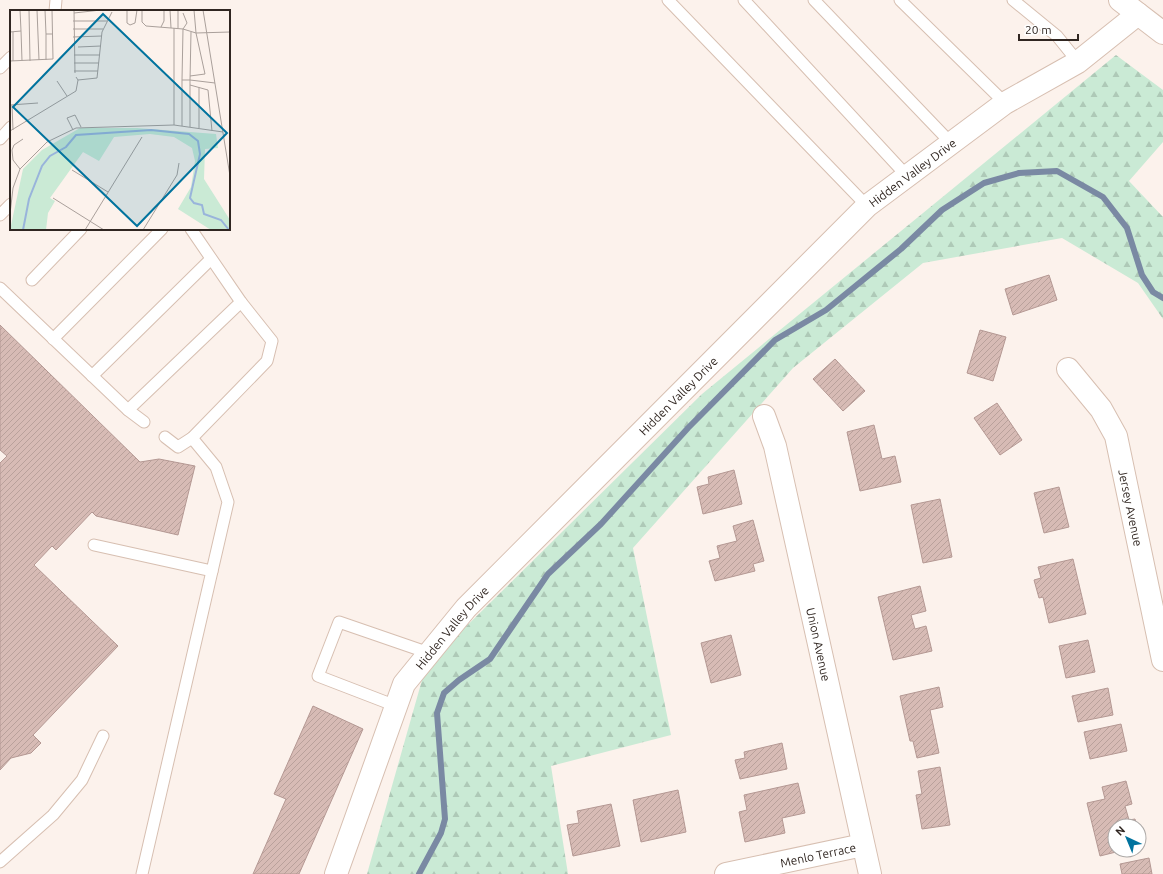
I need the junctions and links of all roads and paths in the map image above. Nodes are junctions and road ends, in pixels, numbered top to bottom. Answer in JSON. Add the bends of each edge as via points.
{"nodes":[{"id":1,"x":56,"y":0,"type":"edge"},
{"id":2,"x":668,"y":0,"type":"edge"},
{"id":3,"x":744,"y":0,"type":"edge"},
{"id":4,"x":814,"y":0,"type":"edge"},
{"id":5,"x":900,"y":0,"type":"edge"},
{"id":6,"x":1013,"y":0,"type":"edge"},
{"id":7,"x":1120,"y":0,"type":"edge"},
{"id":8,"x":55,"y":10,"type":"edge"},
{"id":9,"x":1138,"y":14,"type":"junction"},
{"id":10,"x":1163,"y":33,"type":"edge"},
{"id":11,"x":10,"y":58,"type":"edge"},
{"id":12,"x":1078,"y":62,"type":"junction"},
{"id":13,"x":0,"y":68,"type":"edge"},
{"id":14,"x":1005,"y":103,"type":"junction"},
{"id":15,"x":10,"y":128,"type":"edge"},
{"id":16,"x":0,"y":139,"type":"edge"},
{"id":17,"x":951,"y":144,"type":"junction"},
{"id":18,"x":907,"y":176,"type":"junction"},
{"id":19,"x":10,"y":205,"type":"edge"},
{"id":20,"x":867,"y":206,"type":"junction"},
{"id":21,"x":0,"y":215,"type":"edge"},
{"id":22,"x":80,"y":230,"type":"edge"},
{"id":23,"x":161,"y":230,"type":"edge"},
{"id":24,"x":191,"y":230,"type":"edge"},
{"id":25,"x":211,"y":259,"type":"junction"},
{"id":26,"x":32,"y":280,"type":"dead end"},
{"id":27,"x":0,"y":288,"type":"edge"},
{"id":28,"x":241,"y":302,"type":"junction"},
{"id":29,"x":53,"y":339,"type":"junction"},
{"id":30,"x":1068,"y":369,"type":"dead end"},
{"id":31,"x":92,"y":376,"type":"junction"},
{"id":32,"x":128,"y":410,"type":"junction"},
{"id":33,"x":764,"y":416,"type":"dead end"},
{"id":34,"x":144,"y":422,"type":"dead end"},
{"id":35,"x":166,"y":438,"type":"dead end"},
{"id":36,"x":192,"y":438,"type":"junction"},
{"id":37,"x":94,"y":545,"type":"dead end"},
{"id":38,"x":212,"y":571,"type":"junction"},
{"id":39,"x":429,"y":653,"type":"junction"},
{"id":40,"x":1163,"y":660,"type":"edge"},
{"id":41,"x":396,"y":706,"type":"junction"},
{"id":42,"x":103,"y":736,"type":"dead end"},
{"id":43,"x":863,"y":845,"type":"junction"},
{"id":44,"x":0,"y":862,"type":"edge"},
{"id":45,"x":142,"y":874,"type":"edge"},
{"id":46,"x":336,"y":874,"type":"edge"},
{"id":47,"x":726,"y":874,"type":"edge"},
{"id":48,"x":870,"y":874,"type":"edge"}],
"edges":[{"from":1,"to":8,"type":"lane"},
{"from":2,"to":20,"type":"lane"},
{"from":3,"to":18,"type":"lane"},
{"from":4,"to":17,"type":"lane"},
{"from":5,"to":14,"type":"lane"},
{"from":6,"to":12,"type":"lane","via":[[1057,36]]},
{"from":7,"to":9,"type":"street"},
{"from":9,"to":10,"type":"street"},
{"from":9,"to":12,"type":"street","name":"Hidden Valley Drive"},
{"from":11,"to":13,"type":"lane"},
{"from":12,"to":14,"type":"street","name":"Hidden Valley Drive"},
{"from":14,"to":17,"type":"street","name":"Hidden Valley Drive"},
{"from":15,"to":16,"type":"lane"},
{"from":17,"to":18,"type":"street","name":"Hidden Valley Drive"},
{"from":18,"to":20,"type":"street","name":"Hidden Valley Drive"},
{"from":19,"to":21,"type":"lane"},
{"from":20,"to":39,"type":"street","name":"Hidden Valley Drive","via":[[466,608]]},
{"from":22,"to":26,"type":"lane"},
{"from":23,"to":29,"type":"lane"},
{"from":24,"to":25,"type":"lane"},
{"from":25,"to":28,"type":"lane"},
{"from":25,"to":31,"type":"lane"},
{"from":27,"to":29,"type":"lane"},
{"from":28,"to":32,"type":"lane"},
{"from":28,"to":36,"type":"lane","via":[[272,341],[267,361]]},
{"from":29,"to":31,"type":"lane"},
{"from":30,"to":40,"type":"street","name":"Jersey Avenue","via":[[1102,408],[1116,436]]},
{"from":31,"to":32,"type":"lane"},
{"from":32,"to":34,"type":"lane"},
{"from":33,"to":43,"type":"street","name":"Union Avenue","via":[[775,446]]},
{"from":35,"to":36,"type":"lane","via":[[178,447]]},
{"from":36,"to":38,"type":"lane","via":[[216,467],[228,502]]},
{"from":37,"to":38,"type":"lane"},
{"from":38,"to":45,"type":"lane"},
{"from":39,"to":41,"type":"street","name":"Hidden Valley Drive","via":[[404,684]]},
{"from":39,"to":41,"type":"lane","via":[[339,622],[318,676]]},
{"from":41,"to":46,"type":"street","name":"Hidden Valley Drive"},
{"from":42,"to":44,"type":"lane","via":[[82,780],[53,815]]},
{"from":43,"to":47,"type":"street","name":"Menlo Terrace"},
{"from":43,"to":48,"type":"street","name":"Union Avenue"}]}
